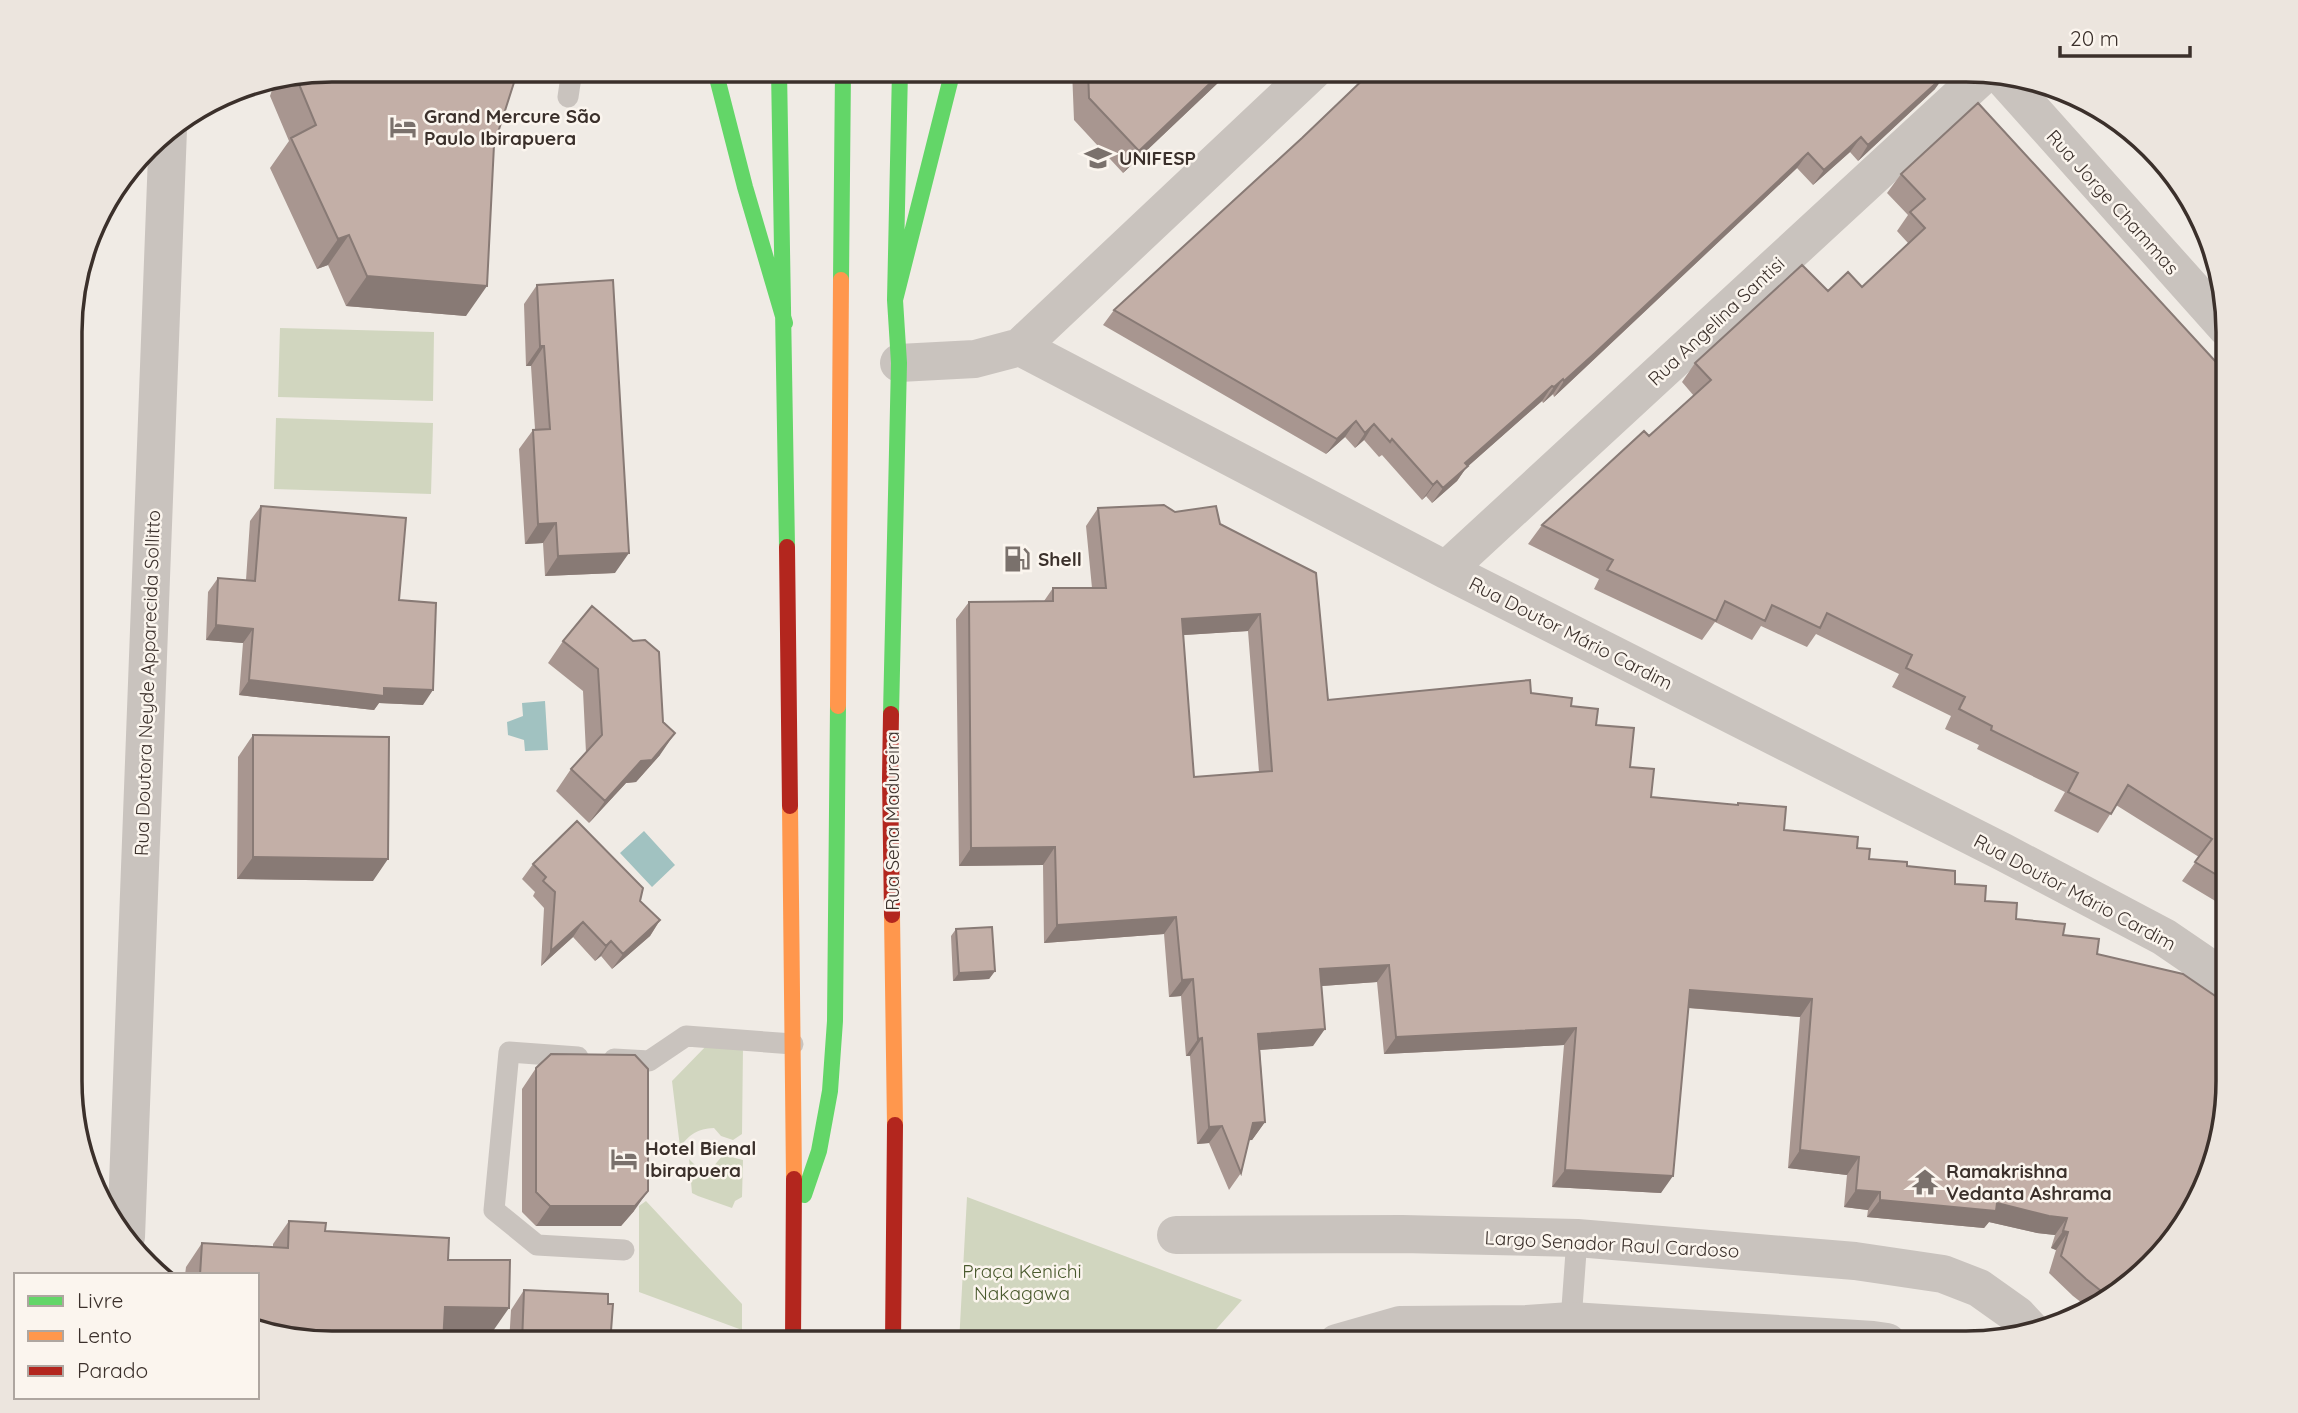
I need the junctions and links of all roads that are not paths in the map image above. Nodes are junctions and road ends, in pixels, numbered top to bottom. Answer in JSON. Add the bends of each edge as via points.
{"nodes":[{"id":1,"x":570,"y":82,"type":"edge"},
{"id":2,"x":718,"y":82,"type":"edge"},
{"id":3,"x":779,"y":82,"type":"edge"},
{"id":4,"x":843,"y":82,"type":"edge"},
{"id":5,"x":900,"y":82,"type":"edge"},
{"id":6,"x":950,"y":82,"type":"edge"},
{"id":7,"x":1301,"y":82,"type":"edge"},
{"id":8,"x":1974,"y":82,"type":"edge"},
{"id":9,"x":2011,"y":86,"type":"edge"},
{"id":10,"x":568,"y":97,"type":"dead end"},
{"id":11,"x":167,"y":144,"type":"edge"},
{"id":12,"x":895,"y":300,"type":"junction"},
{"id":13,"x":2215,"y":314,"type":"edge"},
{"id":14,"x":785,"y":323,"type":"junction"},
{"id":15,"x":1020,"y":347,"type":"junction"},
{"id":16,"x":900,"y":363,"type":"junction"},
{"id":17,"x":1446,"y":570,"type":"junction"},
{"id":18,"x":2216,"y":972,"type":"edge"},
{"id":19,"x":793,"y":1044,"type":"junction"},
{"id":20,"x":127,"y":1223,"type":"edge"},
{"id":21,"x":792,"y":1230,"type":"junction"},
{"id":22,"x":1177,"y":1235,"type":"dead end"},
{"id":23,"x":1577,"y":1238,"type":"junction"},
{"id":24,"x":624,"y":1250,"type":"dead end"},
{"id":25,"x":2025,"y":1324,"type":"edge"},
{"id":26,"x":793,"y":1331,"type":"edge"},
{"id":27,"x":893,"y":1331,"type":"edge"},
{"id":28,"x":1379,"y":1331,"type":"edge"},
{"id":29,"x":1494,"y":1331,"type":"edge"},
{"id":30,"x":1575,"y":1331,"type":"edge"}],
"edges":[{"from":1,"to":10,"type":"lane"},
{"from":2,"to":14,"type":"main road"},
{"from":3,"to":14,"type":"main road"},
{"from":4,"to":21,"type":"main road","via":[[835,1021],[830,1091],[819,1151]]},
{"from":5,"to":12,"type":"main road"},
{"from":6,"to":12,"type":"main road"},
{"from":7,"to":15,"type":"street"},
{"from":8,"to":17,"type":"street","name":"Rua Angelina Santisi"},
{"from":9,"to":13,"type":"street","name":"Rua Jorge Chammas"},
{"from":11,"to":20,"type":"street","name":"Rua Doutora Neyde Apparecida Sollitto"},
{"from":12,"to":16,"type":"main road","name":"Rua Sena Madureira"},
{"from":14,"to":19,"type":"main road"},
{"from":15,"to":16,"type":"street","via":[[975,359]]},
{"from":15,"to":17,"type":"street","name":"Rua Doutor Mário Cardim"},
{"from":16,"to":27,"type":"main road","name":"Rua Sena Madureira","via":[[890,778]]},
{"from":17,"to":18,"type":"street","name":"Rua Doutor Mário Cardim","via":[[1978,839],[2164,937]]},
{"from":19,"to":21,"type":"main road"},
{"from":19,"to":24,"type":"lane","via":[[686,1036],[649,1061],[509,1052],[494,1209],[537,1245]]},
{"from":21,"to":26,"type":"main road"},
{"from":22,"to":23,"type":"street","name":"Largo Senador Raul Cardoso"},
{"from":23,"to":25,"type":"street","name":"Largo Senador Raul Cardoso","via":[[1855,1261],[1943,1274],[1979,1287]]},
{"from":23,"to":30,"type":"lane"},
{"from":28,"to":29,"type":"street","via":[[1400,1325]]}]}
